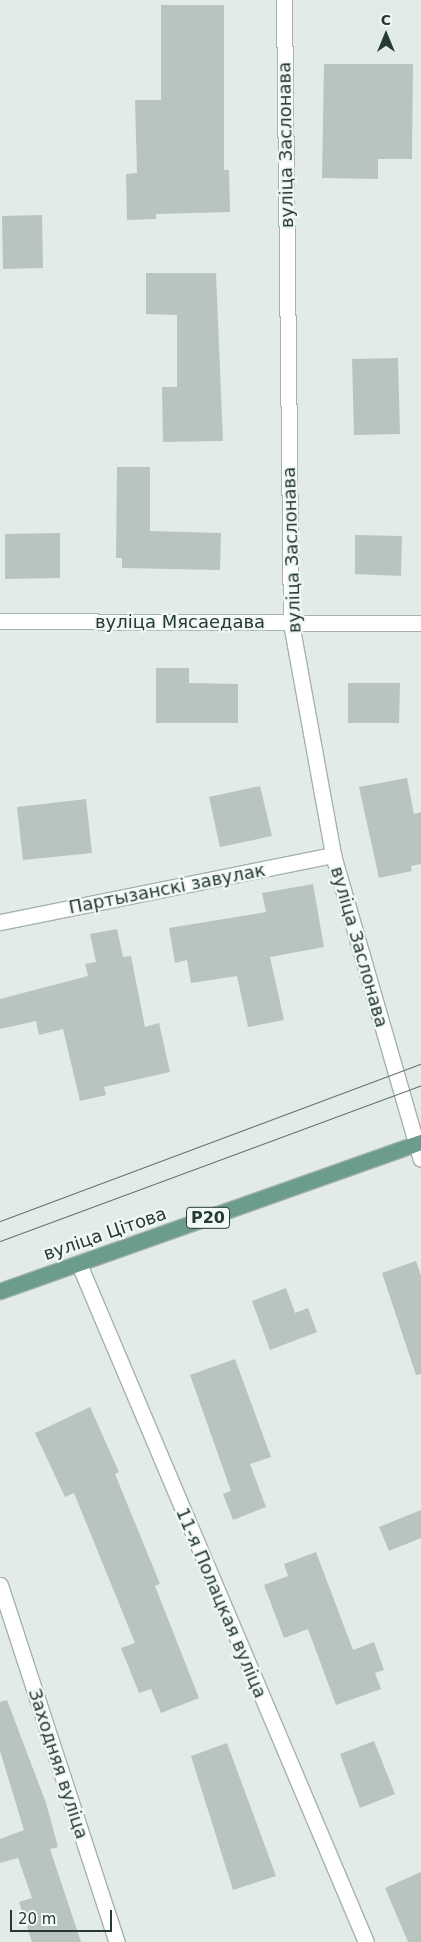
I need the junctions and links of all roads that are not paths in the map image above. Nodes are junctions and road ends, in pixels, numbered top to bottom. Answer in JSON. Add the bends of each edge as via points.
{"nodes":[{"id":1,"x":284,"y":0,"type":"edge"},
{"id":2,"x":0,"y":621,"type":"edge"},
{"id":3,"x":291,"y":623,"type":"junction"},
{"id":4,"x":421,"y":623,"type":"edge"},
{"id":5,"x":333,"y":856,"type":"junction"},
{"id":6,"x":0,"y":922,"type":"edge"},
{"id":7,"x":419,"y":1148,"type":"edge"},
{"id":8,"x":79,"y":1264,"type":"junction"},
{"id":9,"x":0,"y":1291,"type":"edge"},
{"id":10,"x":0,"y":1585,"type":"edge"},
{"id":11,"x":117,"y":1942,"type":"edge"},
{"id":12,"x":366,"y":1942,"type":"edge"}],
"edges":[{"from":1,"to":3,"type":"street","name":"вуліца Заслонава"},
{"from":2,"to":3,"type":"street","name":"вуліца Мясаедава"},
{"from":3,"to":4,"type":"street","name":"вуліца Мясаедава"},
{"from":3,"to":5,"type":"street","name":"вуліца Заслонава"},
{"from":5,"to":6,"type":"street","name":"Партызанскі завулак"},
{"from":5,"to":7,"type":"street","name":"вуліца Заслонава"},
{"from":7,"to":8,"type":"main road","name":"вуліца Цітова","number":"Р20"},
{"from":8,"to":9,"type":"main road","name":"вуліца Цітова","number":"Р20"},
{"from":8,"to":12,"type":"street","name":"11-я Полацкая вуліца"},
{"from":10,"to":11,"type":"street","name":"Заходняя вуліца"}]}
